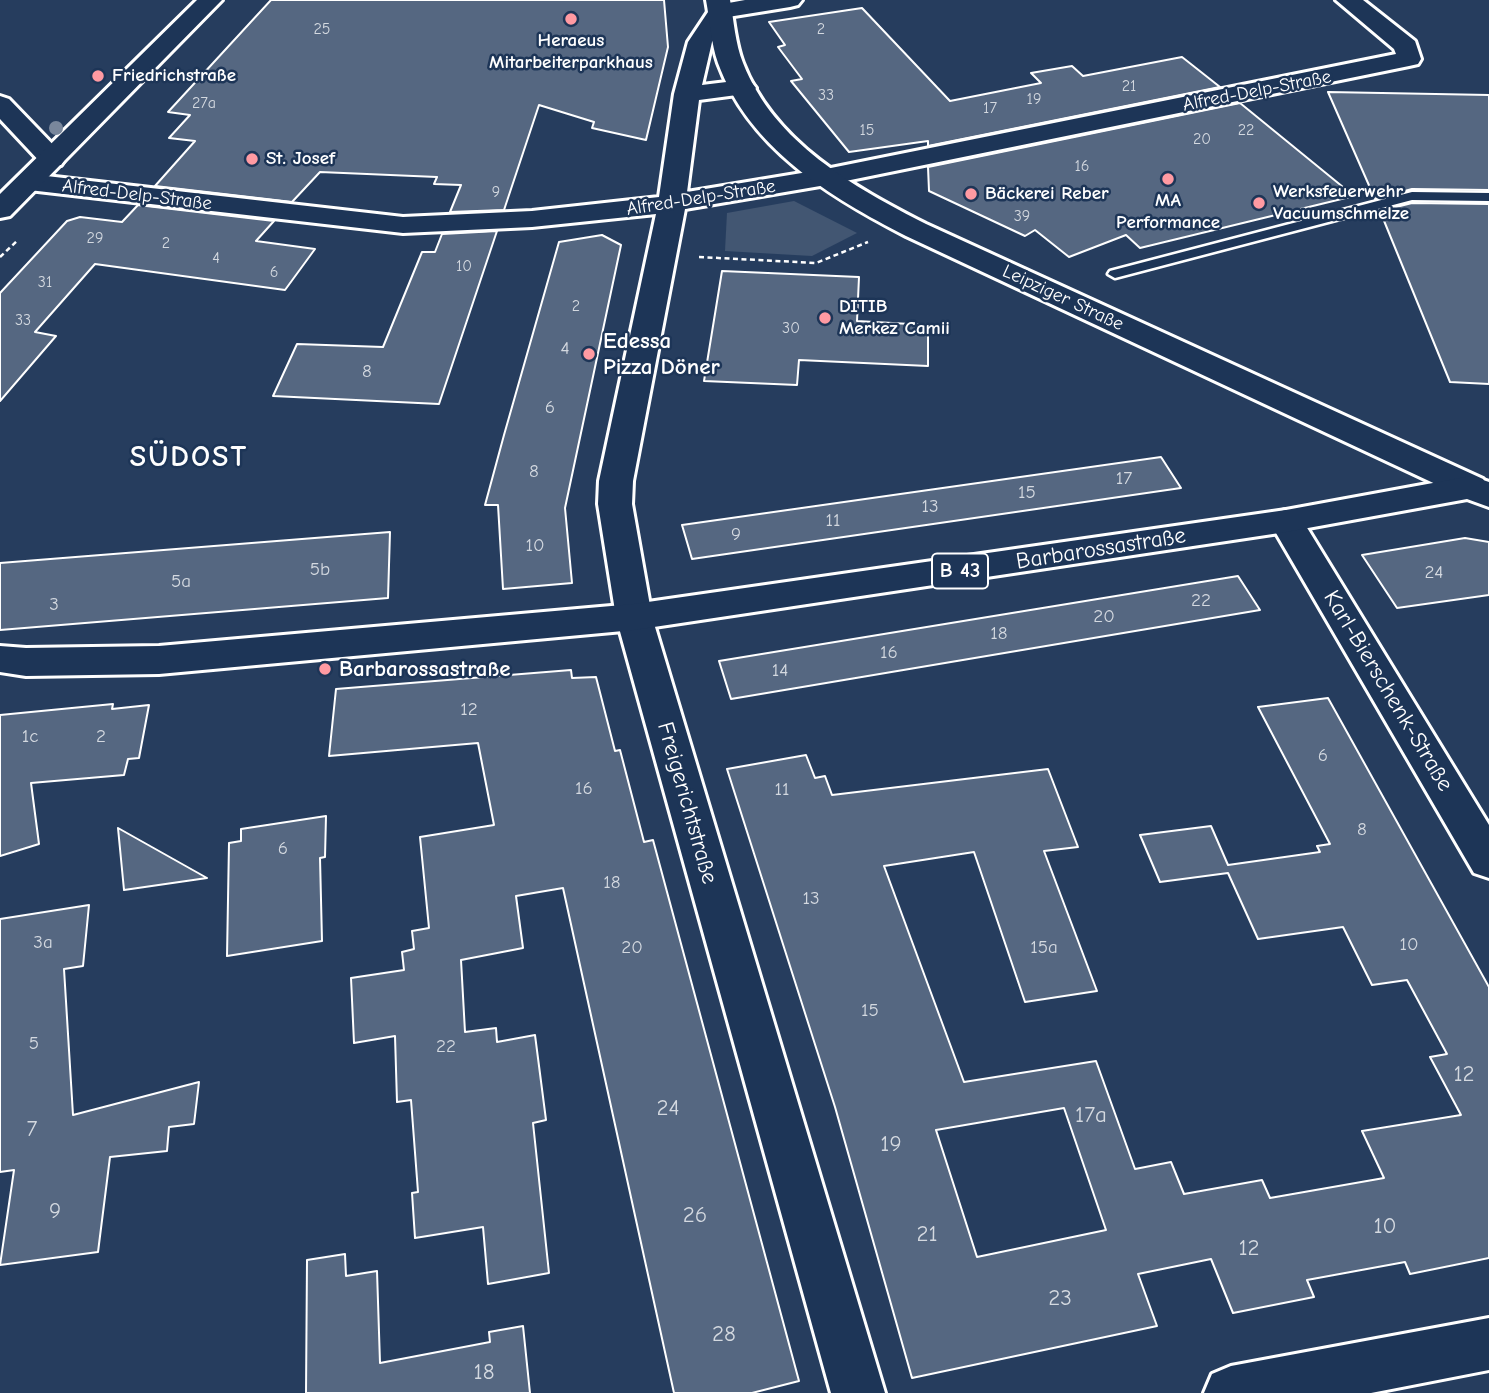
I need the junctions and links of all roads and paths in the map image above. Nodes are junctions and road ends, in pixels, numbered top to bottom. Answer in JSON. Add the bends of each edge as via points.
{"nodes":[{"id":1,"x":210,"y":0,"type":"edge"},
{"id":2,"x":790,"y":0,"type":"edge"},
{"id":3,"x":1349,"y":0,"type":"edge"},
{"id":4,"x":719,"y":6,"type":"edge"},
{"id":5,"x":743,"y":88,"type":"junction"},
{"id":6,"x":687,"y":94,"type":"junction"},
{"id":7,"x":0,"y":104,"type":"edge"},
{"id":8,"x":52,"y":159,"type":"junction"},
{"id":9,"x":826,"y":177,"type":"junction"},
{"id":10,"x":29,"y":182,"type":"junction"},
{"id":11,"x":1489,"y":197,"type":"edge"},
{"id":12,"x":672,"y":203,"type":"junction"},
{"id":13,"x":0,"y":209,"type":"edge"},
{"id":14,"x":902,"y":223,"type":"junction"},
{"id":15,"x":661,"y":255,"type":"junction"},
{"id":16,"x":1115,"y":274,"type":"dead end"},
{"id":17,"x":1480,"y":491,"type":"edge"},
{"id":18,"x":1286,"y":522,"type":"junction"},
{"id":19,"x":634,"y":617,"type":"junction"},
{"id":20,"x":0,"y":659,"type":"edge"},
{"id":21,"x":103,"y":662,"type":"junction"},
{"id":22,"x":0,"y":677,"type":"edge"},
{"id":23,"x":1489,"y":861,"type":"edge"},
{"id":24,"x":1489,"y":1344,"type":"edge"},
{"id":25,"x":858,"y":1393,"type":"edge"},
{"id":26,"x":1231,"y":1393,"type":"edge"}],
"edges":[{"from":1,"to":8,"type":"street"},
{"from":2,"to":4,"type":"street"},
{"from":3,"to":9,"type":"street","name":"Alfred-Delp-Straße","via":[[1396,37],[1410,55],[1399,63]]},
{"from":4,"to":5,"type":"street","name":"Leipziger Straße","via":[[731,63]]},
{"from":4,"to":6,"type":"street","via":[[700,42]]},
{"from":5,"to":6,"type":"street"},
{"from":5,"to":9,"type":"street","name":"Leipziger Straße","via":[[777,136]]},
{"from":6,"to":12,"type":"street"},
{"from":7,"to":8,"type":"street"},
{"from":8,"to":10,"type":"street"},
{"from":9,"to":12,"type":"street","name":"Alfred-Delp-Straße"},
{"from":9,"to":14,"type":"street","name":"Leipziger Straße"},
{"from":10,"to":12,"type":"street","name":"Alfred-Delp-Straße","via":[[403,225],[532,219]]},
{"from":10,"to":13,"type":"street"},
{"from":11,"to":16,"type":"lane","via":[[1412,196]]},
{"from":12,"to":15,"type":"street","name":"Freigerichtstraße"},
{"from":14,"to":15,"type":"path","via":[[816,263]]},
{"from":14,"to":17,"type":"street","name":"Leipziger Straße"},
{"from":15,"to":19,"type":"street","name":"Freigerichtstraße","via":[[616,481],[615,504]]},
{"from":17,"to":18,"type":"street","name":"Barbarossastraße","number":"B 43"},
{"from":18,"to":19,"type":"street","name":"Barbarossastraße","number":"B 43"},
{"from":18,"to":23,"type":"street","name":"Karl-Bierschenk-Straße"},
{"from":19,"to":21,"type":"street","name":"Barbarossastraße","number":"B 43"},
{"from":19,"to":25,"type":"street","name":"Freigerichtstraße"},
{"from":20,"to":21,"type":"street","number":"B 43"},
{"from":21,"to":22,"type":"street","number":"B 43"},
{"from":24,"to":26,"type":"street"}]}
